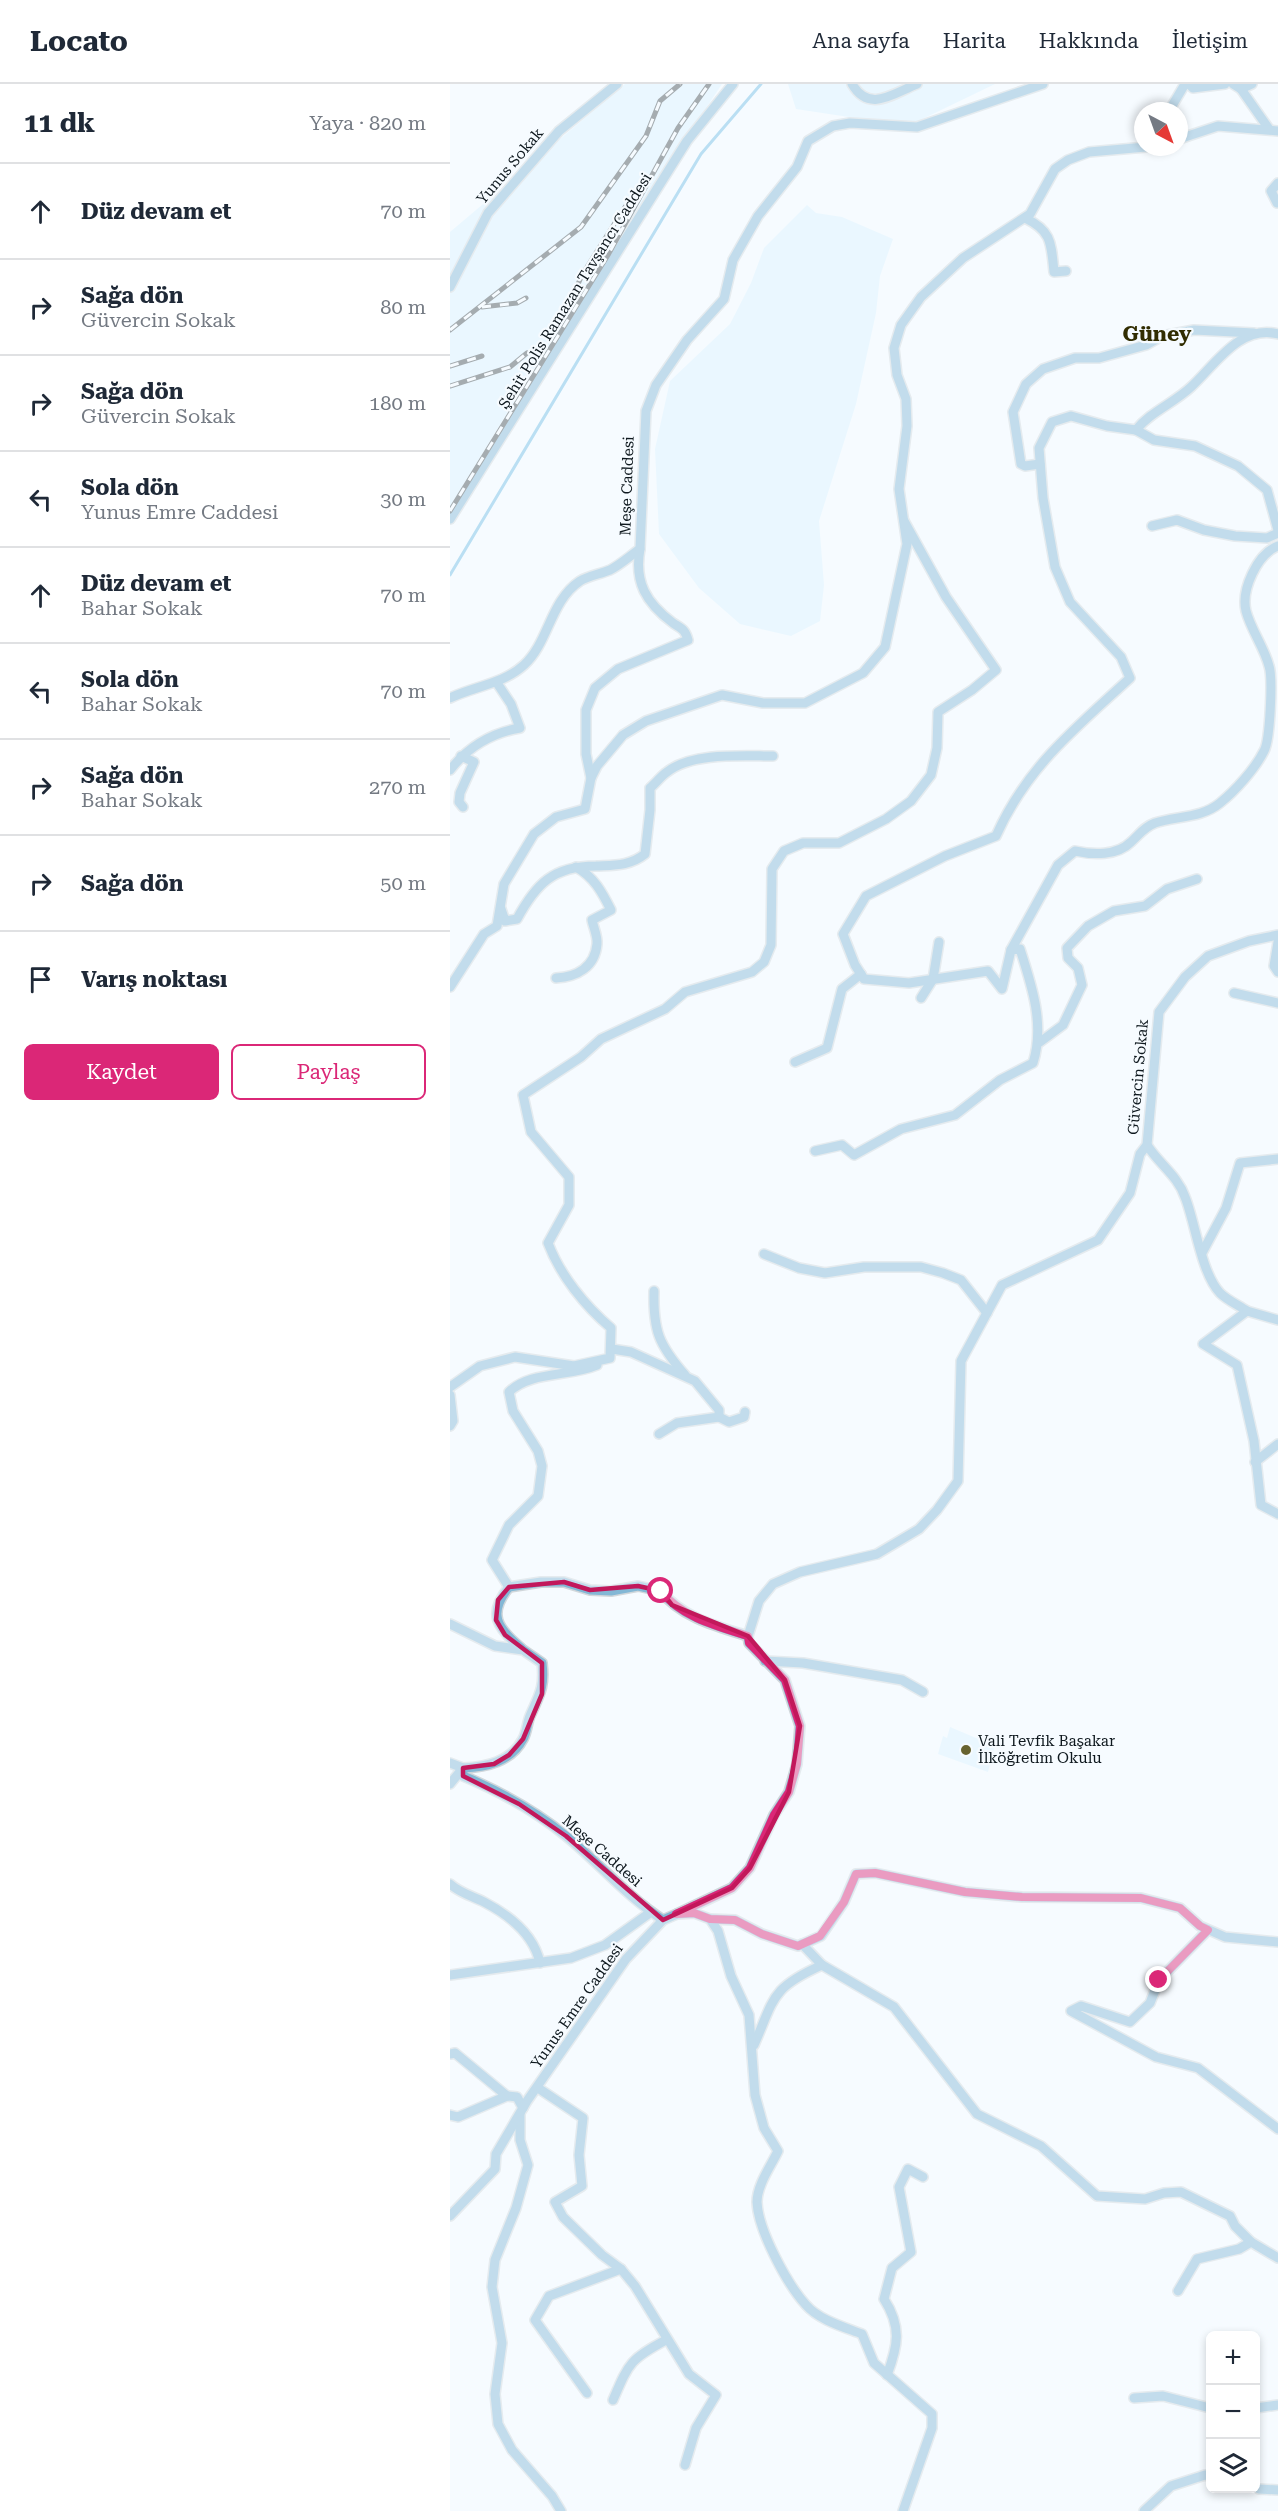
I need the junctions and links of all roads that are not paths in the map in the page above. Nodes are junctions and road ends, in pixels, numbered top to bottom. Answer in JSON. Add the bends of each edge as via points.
{"nodes":[{"id":1,"x":617,"y":84,"type":"edge"},
{"id":2,"x":733,"y":84,"type":"edge"},
{"id":3,"x":852,"y":84,"type":"edge"},
{"id":4,"x":916,"y":84,"type":"edge"},
{"id":5,"x":1042,"y":84,"type":"edge"},
{"id":6,"x":1185,"y":84,"type":"edge"},
{"id":7,"x":1189,"y":84,"type":"edge"},
{"id":8,"x":1225,"y":84,"type":"edge"},
{"id":9,"x":1252,"y":84,"type":"edge"},
{"id":10,"x":1237,"y":86,"type":"edge"},
{"id":11,"x":1174,"y":102,"type":"edge"},
{"id":12,"x":1274,"y":130,"type":"edge"},
{"id":13,"x":1188,"y":136,"type":"edge"},
{"id":14,"x":1134,"y":148,"type":"edge"},
{"id":15,"x":1278,"y":183,"type":"edge"},
{"id":16,"x":1277,"y":203,"type":"edge"},
{"id":17,"x":1024,"y":218,"type":"junction"},
{"id":18,"x":1066,"y":271,"type":"dead end"},
{"id":19,"x":450,"y":287,"type":"edge"},
{"id":20,"x":1259,"y":333,"type":"junction"},
{"id":21,"x":1278,"y":334,"type":"edge"},
{"id":22,"x":1136,"y":430,"type":"junction"},
{"id":23,"x":1040,"y":464,"type":"junction"},
{"id":24,"x":450,"y":519,"type":"edge"},
{"id":25,"x":904,"y":521,"type":"junction"},
{"id":26,"x":1152,"y":526,"type":"dead end"},
{"id":27,"x":1278,"y":531,"type":"edge"},
{"id":28,"x":1278,"y":546,"type":"edge"},
{"id":29,"x":640,"y":549,"type":"junction"},
{"id":30,"x":496,"y":683,"type":"junction"},
{"id":31,"x":450,"y":698,"type":"edge"},
{"id":32,"x":461,"y":756,"type":"junction"},
{"id":33,"x":773,"y":756,"type":"dead end"},
{"id":34,"x":450,"y":770,"type":"edge"},
{"id":35,"x":591,"y":778,"type":"junction"},
{"id":36,"x":463,"y":807,"type":"dead end"},
{"id":37,"x":576,"y":867,"type":"junction"},
{"id":38,"x":1197,"y":879,"type":"dead end"},
{"id":39,"x":501,"y":908,"type":"junction"},
{"id":40,"x":1278,"y":935,"type":"edge"},
{"id":41,"x":939,"y":942,"type":"dead end"},
{"id":42,"x":1278,"y":942,"type":"edge"},
{"id":43,"x":1011,"y":950,"type":"junction"},
{"id":44,"x":1278,"y":972,"type":"edge"},
{"id":45,"x":861,"y":974,"type":"junction"},
{"id":46,"x":556,"y":978,"type":"dead end"},
{"id":47,"x":933,"y":979,"type":"junction"},
{"id":48,"x":450,"y":987,"type":"edge"},
{"id":49,"x":1234,"y":993,"type":"dead end"},
{"id":50,"x":921,"y":998,"type":"dead end"},
{"id":51,"x":1278,"y":1003,"type":"edge"},
{"id":52,"x":1040,"y":1042,"type":"junction"},
{"id":53,"x":795,"y":1062,"type":"dead end"},
{"id":54,"x":1147,"y":1145,"type":"junction"},
{"id":55,"x":815,"y":1151,"type":"dead end"},
{"id":56,"x":1278,"y":1159,"type":"edge"},
{"id":57,"x":764,"y":1254,"type":"dead end"},
{"id":58,"x":1202,"y":1254,"type":"junction"},
{"id":59,"x":654,"y":1291,"type":"dead end"},
{"id":60,"x":1247,"y":1311,"type":"junction"},
{"id":61,"x":987,"y":1313,"type":"junction"},
{"id":62,"x":1278,"y":1320,"type":"edge"},
{"id":63,"x":611,"y":1354,"type":"junction"},
{"id":64,"x":686,"y":1377,"type":"junction"},
{"id":65,"x":450,"y":1387,"type":"edge"},
{"id":66,"x":450,"y":1395,"type":"edge"},
{"id":67,"x":745,"y":1412,"type":"dead end"},
{"id":68,"x":719,"y":1417,"type":"junction"},
{"id":69,"x":450,"y":1426,"type":"edge"},
{"id":70,"x":659,"y":1434,"type":"dead end"},
{"id":71,"x":1278,"y":1444,"type":"edge"},
{"id":72,"x":1255,"y":1462,"type":"junction"},
{"id":73,"x":1278,"y":1514,"type":"edge"},
{"id":74,"x":509,"y":1587,"type":"junction"},
{"id":75,"x":450,"y":1624,"type":"edge"},
{"id":76,"x":748,"y":1636,"type":"junction"},
{"id":77,"x":523,"y":1650,"type":"junction"},
{"id":78,"x":765,"y":1660,"type":"junction"},
{"id":79,"x":922,"y":1692,"type":"dead end"},
{"id":80,"x":450,"y":1763,"type":"edge"},
{"id":81,"x":463,"y":1768,"type":"junction"},
{"id":82,"x":450,"y":1784,"type":"edge"},
{"id":83,"x":450,"y":1884,"type":"edge"},
{"id":84,"x":651,"y":1912,"type":"junction"},
{"id":85,"x":676,"y":1914,"type":"junction"},
{"id":86,"x":710,"y":1919,"type":"junction"},
{"id":87,"x":663,"y":1920,"type":"junction"},
{"id":88,"x":1208,"y":1930,"type":"junction"},
{"id":89,"x":1278,"y":1942,"type":"edge"},
{"id":90,"x":802,"y":1944,"type":"junction"},
{"id":91,"x":540,"y":1963,"type":"junction"},
{"id":92,"x":822,"y":1965,"type":"junction"},
{"id":93,"x":450,"y":1975,"type":"edge"},
{"id":94,"x":753,"y":2048,"type":"junction"},
{"id":95,"x":450,"y":2054,"type":"edge"},
{"id":96,"x":538,"y":2088,"type":"junction"},
{"id":97,"x":507,"y":2096,"type":"junction"},
{"id":98,"x":521,"y":2111,"type":"junction"},
{"id":99,"x":450,"y":2115,"type":"edge"},
{"id":100,"x":1278,"y":2129,"type":"edge"},
{"id":101,"x":923,"y":2176,"type":"dead end"},
{"id":102,"x":450,"y":2216,"type":"edge"},
{"id":103,"x":1251,"y":2242,"type":"junction"},
{"id":104,"x":1278,"y":2258,"type":"edge"},
{"id":105,"x":621,"y":2270,"type":"junction"},
{"id":106,"x":1178,"y":2291,"type":"dead end"},
{"id":107,"x":666,"y":2340,"type":"junction"},
{"id":108,"x":887,"y":2375,"type":"junction"},
{"id":109,"x":587,"y":2393,"type":"dead end"},
{"id":110,"x":1134,"y":2398,"type":"dead end"},
{"id":111,"x":614,"y":2400,"type":"dead end"},
{"id":112,"x":1278,"y":2406,"type":"edge"},
{"id":113,"x":1206,"y":2408,"type":"edge"},
{"id":114,"x":1260,"y":2408,"type":"edge"},
{"id":115,"x":685,"y":2465,"type":"dead end"},
{"id":116,"x":1206,"y":2475,"type":"edge"},
{"id":117,"x":1260,"y":2487,"type":"edge"},
{"id":118,"x":1278,"y":2490,"type":"edge"},
{"id":119,"x":561,"y":2511,"type":"edge"},
{"id":120,"x":903,"y":2511,"type":"edge"},
{"id":121,"x":1144,"y":2511,"type":"edge"}],
"edges":[{"from":1,"to":19,"type":"street","name":"Yunus Sokak","via":[[559,132],[489,213]]},
{"from":2,"to":24,"type":"street","name":"Şehit Polis Ramazan Tavşancı Caddesi","via":[[687,141]]},
{"from":3,"to":4,"type":"street","via":[[867,100]]},
{"from":5,"to":29,"type":"street","name":"Meşe Caddesi","via":[[917,127],[850,123],[833,126],[808,141],[797,167],[758,216],[733,260],[724,299],[687,340],[656,385],[646,411]]},
{"from":6,"to":11,"type":"street"},
{"from":7,"to":8,"type":"street","via":[[1193,88]]},
{"from":9,"to":10,"type":"street"},
{"from":10,"to":12,"type":"street"},
{"from":12,"to":13,"type":"street","via":[[1218,126]]},
{"from":14,"to":17,"type":"street","via":[[1089,152],[1068,160],[1055,169]]},
{"from":15,"to":16,"type":"street","via":[[1271,192]]},
{"from":17,"to":18,"type":"street","via":[[1041,226],[1050,242],[1054,272]]},
{"from":17,"to":25,"type":"street","via":[[963,258],[921,297],[901,325],[894,348],[908,426],[899,489]]},
{"from":20,"to":21,"type":"street"},
{"from":20,"to":22,"type":"street","via":[[1246,336],[1217,358],[1191,387]]},
{"from":20,"to":23,"type":"street","via":[[1194,330],[1162,336],[1146,345],[1099,358],[1075,358],[1043,369],[1026,384],[1013,412],[1021,464]]},
{"from":22,"to":23,"type":"street","via":[[1071,416],[1052,422],[1039,448]]},
{"from":22,"to":27,"type":"street","via":[[1154,440],[1195,446],[1238,466],[1267,489]]},
{"from":23,"to":45,"type":"street","via":[[1055,567],[1070,602],[1121,657],[1130,678],[1066,735],[1008,808],[996,836],[945,856],[866,896],[843,934]]},
{"from":25,"to":35,"type":"street","via":[[908,544],[885,647],[863,673],[805,704],[763,703],[722,695],[646,720],[623,735]]},
{"from":25,"to":63,"type":"street","via":[[946,597],[996,670],[938,712],[931,776],[911,801],[886,819],[838,843],[803,843],[784,851],[772,869],[771,945],[764,962],[752,972],[685,992],[665,1009],[601,1039],[523,1095],[531,1132],[569,1177],[569,1205],[548,1243],[555,1261],[589,1309],[611,1328]]},
{"from":26,"to":27,"type":"street","via":[[1177,520],[1204,530],[1267,538]]},
{"from":28,"to":43,"type":"street","via":[[1263,558],[1245,590],[1246,611],[1270,668],[1265,750],[1219,804],[1196,815],[1147,826],[1129,845],[1096,856],[1075,851],[1058,865]]},
{"from":29,"to":30,"type":"street","via":[[612,569],[576,585],[555,610],[525,664]]},
{"from":29,"to":35,"type":"street","name":"Meşe Caddesi","via":[[636,571],[651,604],[685,630],[688,640],[618,669],[595,687],[586,711],[586,754]]},
{"from":30,"to":31,"type":"street"},
{"from":30,"to":32,"type":"street","via":[[511,704],[520,728],[502,731]]},
{"from":32,"to":34,"type":"street"},
{"from":32,"to":36,"type":"street","via":[[474,762],[460,793]]},
{"from":33,"to":37,"type":"street","via":[[727,756],[668,770],[650,788],[645,854],[636,861],[615,866]]},
{"from":35,"to":39,"type":"street","name":"Meşe Caddesi","via":[[585,809],[556,817],[534,834],[504,884]]},
{"from":37,"to":39,"type":"street","via":[[542,882],[517,919],[505,921]]},
{"from":37,"to":46,"type":"street","via":[[599,887],[611,910],[592,920],[597,943],[588,966],[573,977]]},
{"from":38,"to":52,"type":"street","via":[[1167,889],[1144,906],[1114,910],[1088,926],[1067,948],[1082,985],[1063,1025]]},
{"from":39,"to":48,"type":"street","name":"Meşe Caddesi","via":[[497,926],[484,934]]},
{"from":40,"to":54,"type":"street","name":"Güvercin Sokak","via":[[1209,956],[1185,977],[1160,1012]]},
{"from":41,"to":47,"type":"street"},
{"from":42,"to":44,"type":"street","via":[[1274,966]]},
{"from":43,"to":47,"type":"street","via":[[1002,988],[988,971]]},
{"from":43,"to":52,"type":"street","via":[[1020,949],[1033,991]]},
{"from":45,"to":47,"type":"street","via":[[864,979]]},
{"from":45,"to":53,"type":"street","via":[[842,989],[826,1048]]},
{"from":47,"to":50,"type":"street"},
{"from":49,"to":51,"type":"street"},
{"from":52,"to":55,"type":"street","via":[[1033,1063],[1000,1080],[955,1115],[901,1129],[854,1155],[842,1145]]},
{"from":54,"to":58,"type":"street","via":[[1159,1164],[1176,1177],[1186,1197]]},
{"from":54,"to":61,"type":"street","name":"Güvercin Sokak","via":[[1140,1154],[1130,1193],[1098,1240],[1002,1285]]},
{"from":56,"to":58,"type":"street","via":[[1240,1162],[1226,1208]]},
{"from":57,"to":61,"type":"street","via":[[825,1273],[864,1267],[921,1267],[961,1280]]},
{"from":58,"to":60,"type":"street","via":[[1219,1292]]},
{"from":59,"to":64,"type":"street","via":[[654,1320],[665,1352]]},
{"from":60,"to":62,"type":"street"},
{"from":60,"to":72,"type":"street","via":[[1203,1344],[1237,1365]]},
{"from":61,"to":76,"type":"street","name":"Güvercin Sokak","via":[[961,1361],[958,1481],[937,1510],[919,1529],[877,1554],[800,1572],[773,1584],[759,1601]]},
{"from":63,"to":64,"type":"street","via":[[631,1352]]},
{"from":63,"to":65,"type":"street","via":[[574,1366],[515,1358],[480,1366]]},
{"from":63,"to":74,"type":"street","via":[[582,1372],[519,1382],[509,1392],[513,1411],[538,1451],[542,1466],[538,1496],[509,1525],[492,1560]]},
{"from":64,"to":68,"type":"street","via":[[695,1381],[719,1410]]},
{"from":66,"to":69,"type":"street"},
{"from":67,"to":68,"type":"street","via":[[744,1418],[729,1422]]},
{"from":68,"to":70,"type":"street","via":[[677,1423]]},
{"from":71,"to":72,"type":"street"},
{"from":72,"to":73,"type":"street","via":[[1262,1505]]},
{"from":74,"to":76,"type":"street","via":[[564,1582],[611,1591],[638,1586],[661,1591],[672,1605]]},
{"from":74,"to":77,"type":"street","via":[[498,1600],[496,1620],[505,1635]]},
{"from":75,"to":77,"type":"street","via":[[495,1646]]},
{"from":76,"to":78,"type":"street","via":[[749,1643]]},
{"from":77,"to":81,"type":"street","via":[[542,1663],[544,1675],[542,1694],[523,1739],[494,1764]]},
{"from":78,"to":79,"type":"street","via":[[902,1680]]},
{"from":78,"to":85,"type":"street","via":[[785,1680],[800,1726],[797,1764],[789,1792],[750,1868],[732,1888]]},
{"from":80,"to":81,"type":"street"},
{"from":81,"to":82,"type":"street"},
{"from":81,"to":84,"type":"street","name":"Meşe Caddesi","via":[[463,1776],[519,1804],[566,1836]]},
{"from":83,"to":91,"type":"street","via":[[485,1902],[525,1932],[537,1949]]},
{"from":84,"to":87,"type":"street","name":"Meşe Caddesi"},
{"from":84,"to":91,"type":"street","via":[[605,1945],[571,1958]]},
{"from":85,"to":86,"type":"street","via":[[694,1913]]},
{"from":85,"to":87,"type":"street","name":"Yunus Emre Caddesi"},
{"from":86,"to":90,"type":"street","via":[[735,1920],[762,1934]]},
{"from":86,"to":94,"type":"street","via":[[749,2015]]},
{"from":87,"to":96,"type":"street","name":"Yunus Emre Caddesi","via":[[626,1959]]},
{"from":88,"to":89,"type":"street","via":[[1225,1937]]},
{"from":88,"to":90,"type":"street","via":[[1180,1908],[1141,1898],[1022,1897],[856,1874],[844,1902],[820,1936]]},
{"from":88,"to":100,"type":"street","via":[[1159,1980],[1150,2003],[1130,2022],[1081,2006],[1071,2011],[1156,2057],[1198,2068]]},
{"from":90,"to":92,"type":"street"},
{"from":91,"to":93,"type":"street"},
{"from":92,"to":94,"type":"street","via":[[778,1990]]},
{"from":92,"to":103,"type":"street","via":[[894,2007],[977,2114],[1041,2145],[1097,2196],[1145,2199],[1181,2192],[1230,2216]]},
{"from":94,"to":108,"type":"street","via":[[755,2095],[764,2128],[778,2151],[757,2201],[763,2230],[807,2306],[862,2334],[874,2363]]},
{"from":95,"to":97,"type":"street"},
{"from":96,"to":98,"type":"street","name":"Yunus Emre Caddesi"},
{"from":96,"to":105,"type":"street","via":[[583,2118],[579,2155],[582,2186],[555,2202],[563,2217]]},
{"from":97,"to":98,"type":"street","via":[[517,2097]]},
{"from":97,"to":99,"type":"street","via":[[458,2117]]},
{"from":98,"to":102,"type":"street","name":"Yunus Emre Caddesi","via":[[496,2154],[495,2169]]},
{"from":98,"to":119,"type":"street","via":[[520,2140],[528,2165],[495,2260],[492,2287],[502,2343],[495,2394],[498,2424],[512,2450]]},
{"from":101,"to":108,"type":"street","via":[[908,2169],[899,2187],[911,2252],[892,2268],[884,2299],[895,2316],[897,2349]]},
{"from":103,"to":104,"type":"street"},
{"from":103,"to":106,"type":"street","via":[[1239,2249],[1197,2259]]},
{"from":105,"to":107,"type":"street","via":[[635,2286]]},
{"from":105,"to":109,"type":"street","via":[[549,2296],[536,2320]]},
{"from":107,"to":111,"type":"street","via":[[628,2365]]},
{"from":107,"to":115,"type":"street","via":[[689,2374],[716,2395],[696,2428]]},
{"from":108,"to":120,"type":"street","via":[[932,2414],[932,2428]]},
{"from":110,"to":113,"type":"street","via":[[1163,2396]]},
{"from":112,"to":114,"type":"street"},
{"from":116,"to":121,"type":"street","via":[[1171,2486]]},
{"from":117,"to":118,"type":"street"}]}
